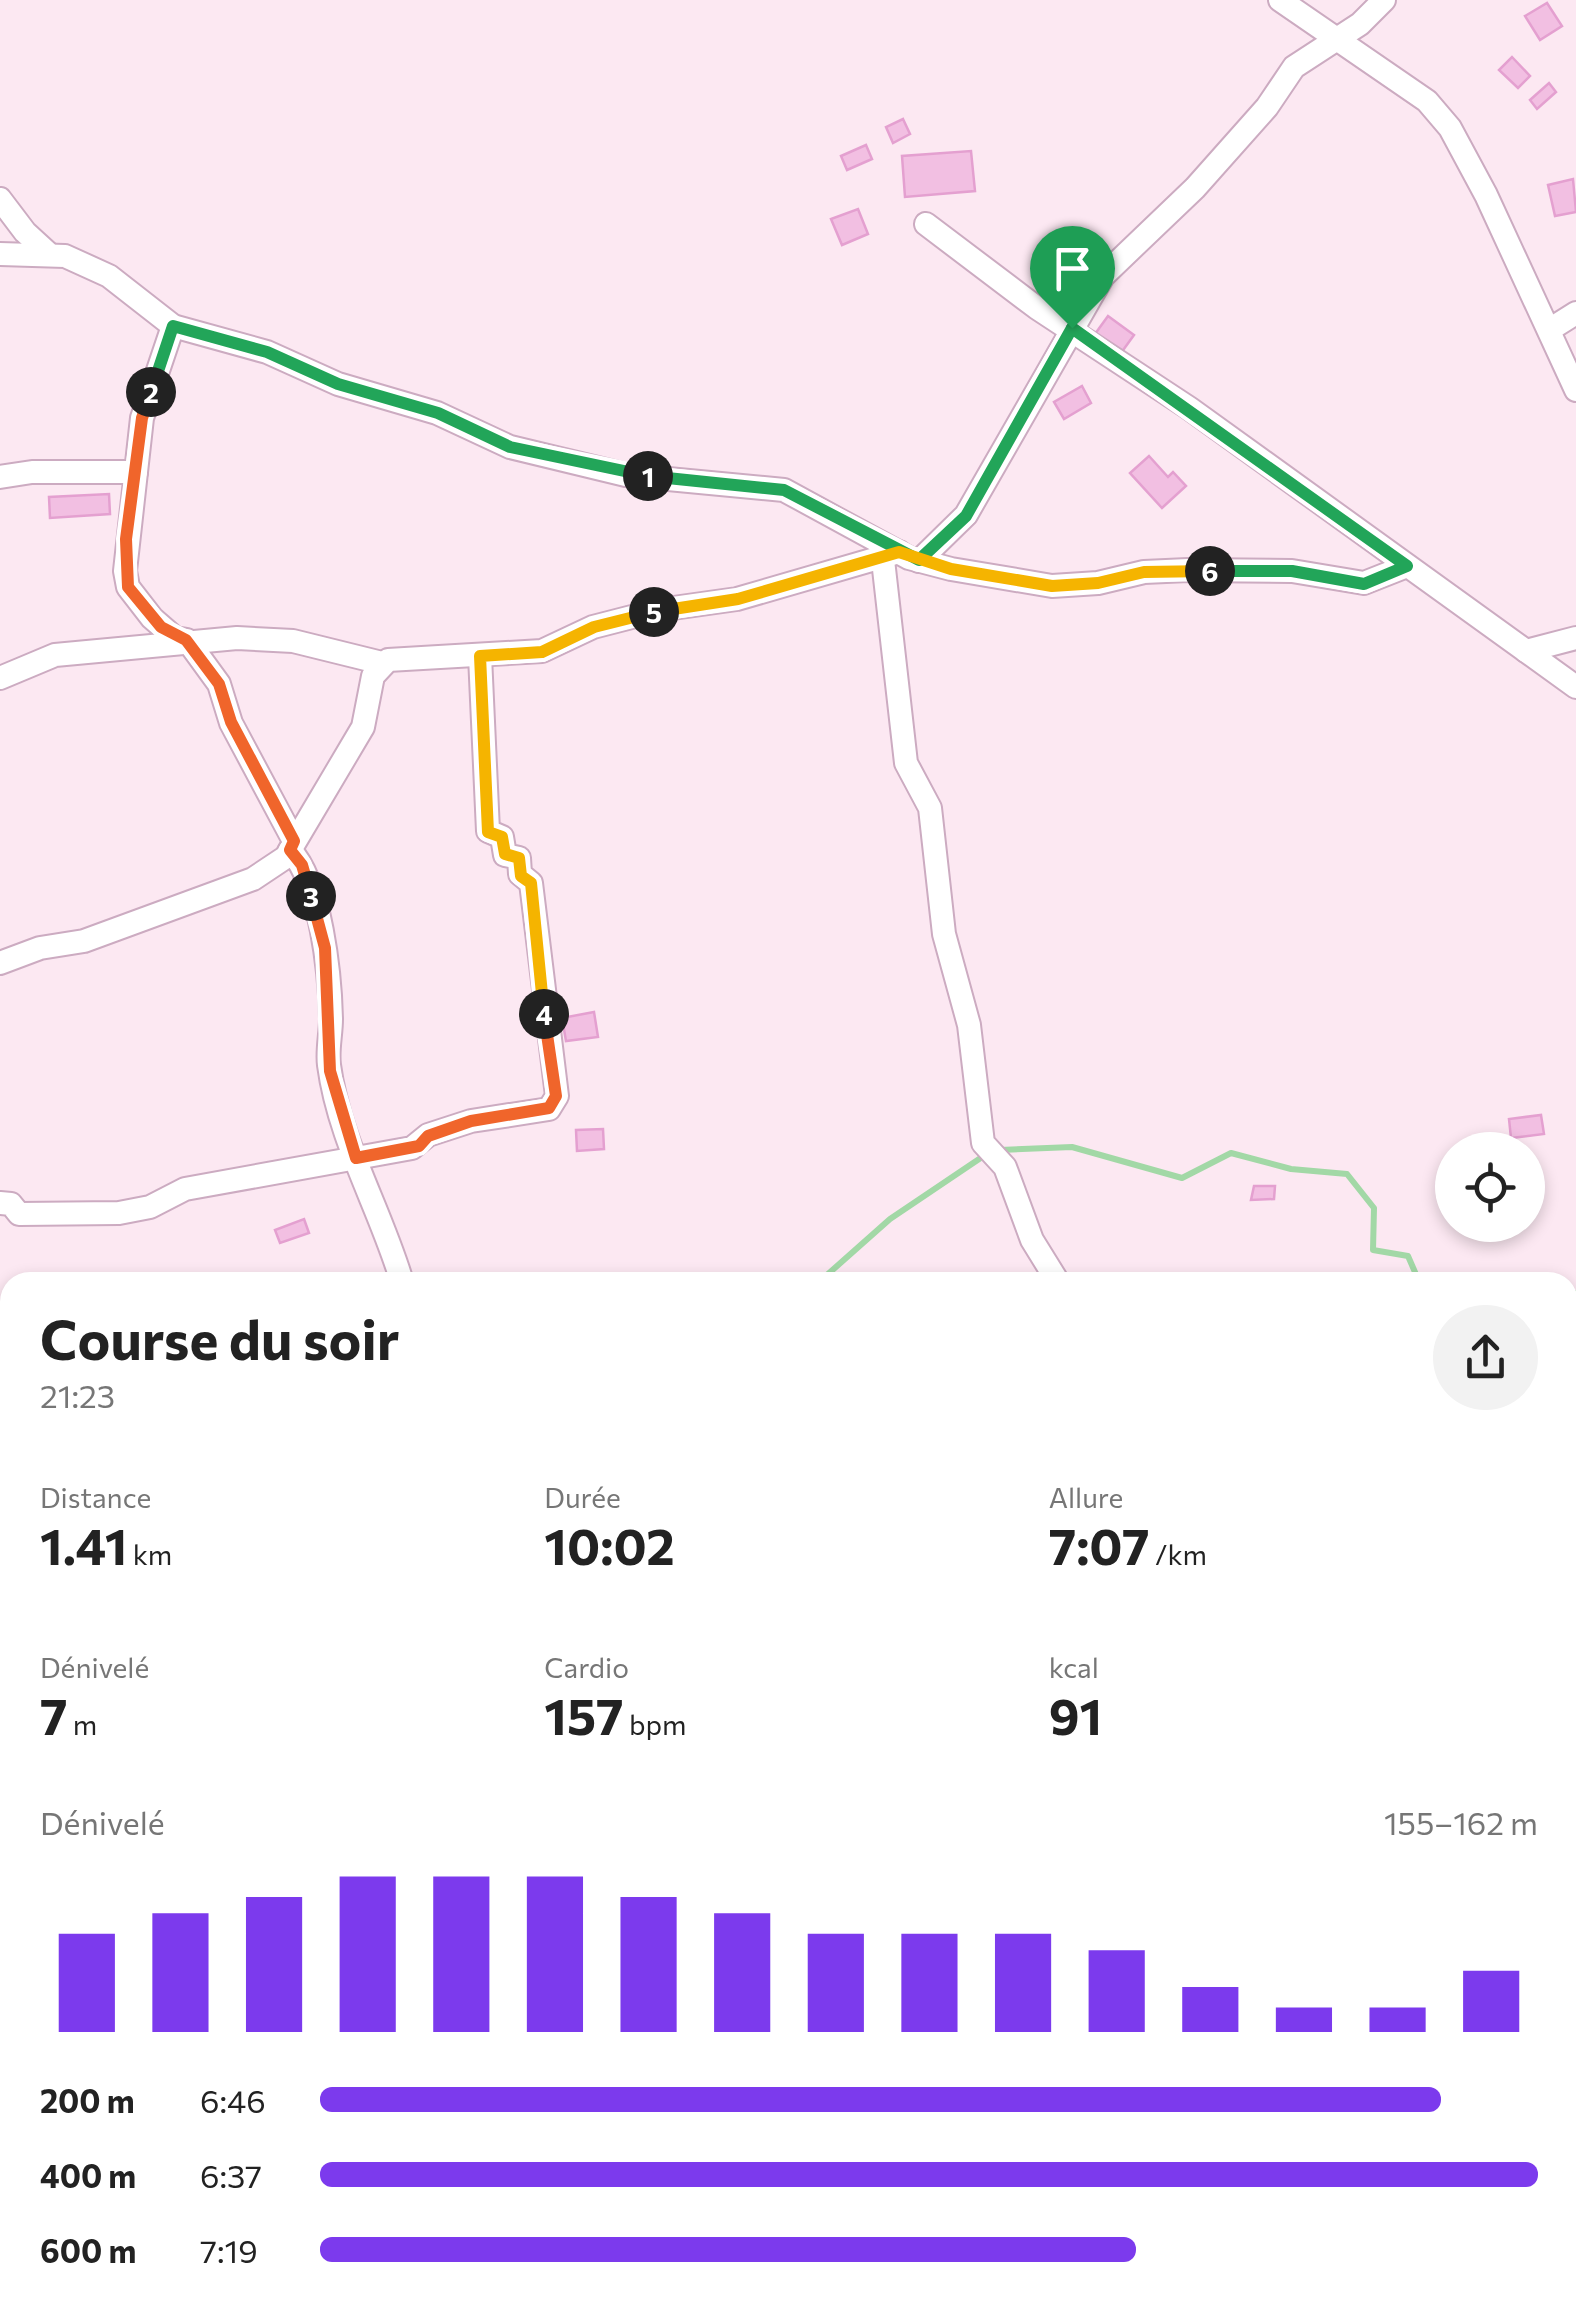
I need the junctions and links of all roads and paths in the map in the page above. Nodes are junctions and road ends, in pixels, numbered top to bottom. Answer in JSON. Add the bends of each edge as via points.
{"nodes":[{"id":1,"x":1280,"y":0,"type":"edge"},
{"id":2,"x":1384,"y":0,"type":"edge"},
{"id":3,"x":1335,"y":38,"type":"junction"},
{"id":4,"x":0,"y":199,"type":"edge"},
{"id":5,"x":926,"y":224,"type":"dead end"},
{"id":6,"x":0,"y":254,"type":"edge"},
{"id":7,"x":49,"y":254,"type":"junction"},
{"id":8,"x":1576,"y":313,"type":"edge"},
{"id":9,"x":173,"y":326,"type":"junction"},
{"id":10,"x":1072,"y":328,"type":"junction"},
{"id":11,"x":1549,"y":330,"type":"junction"},
{"id":12,"x":1576,"y":390,"type":"edge"},
{"id":13,"x":136,"y":472,"type":"junction"},
{"id":14,"x":0,"y":477,"type":"edge"},
{"id":15,"x":900,"y":558,"type":"junction"},
{"id":16,"x":1407,"y":566,"type":"junction"},
{"id":17,"x":1576,"y":638,"type":"edge"},
{"id":18,"x":186,"y":640,"type":"junction"},
{"id":19,"x":1526,"y":652,"type":"junction"},
{"id":20,"x":480,"y":656,"type":"junction"},
{"id":21,"x":382,"y":664,"type":"junction"},
{"id":22,"x":0,"y":678,"type":"edge"},
{"id":23,"x":1576,"y":687,"type":"edge"},
{"id":24,"x":292,"y":846,"type":"junction"},
{"id":25,"x":0,"y":946,"type":"edge"},
{"id":26,"x":24,"y":953,"type":"junction"},
{"id":27,"x":0,"y":963,"type":"edge"},
{"id":28,"x":356,"y":1158,"type":"junction"},
{"id":29,"x":0,"y":1203,"type":"edge"},
{"id":30,"x":398,"y":1272,"type":"edge"},
{"id":31,"x":1052,"y":1272,"type":"edge"}],
"edges":[{"from":1,"to":3,"type":"street"},
{"from":2,"to":3,"type":"street"},
{"from":3,"to":10,"type":"street","via":[[1294,67],[1195,188],[1103,276]]},
{"from":3,"to":11,"type":"street","via":[[1428,101],[1450,128]]},
{"from":4,"to":7,"type":"street"},
{"from":5,"to":10,"type":"street"},
{"from":6,"to":7,"type":"street"},
{"from":7,"to":9,"type":"street","via":[[109,276]]},
{"from":8,"to":11,"type":"street"},
{"from":9,"to":13,"type":"street","via":[[142,418]]},
{"from":9,"to":15,"type":"street","via":[[438,413],[510,447],[626,475],[784,490]]},
{"from":10,"to":15,"type":"street","via":[[966,516]]},
{"from":10,"to":16,"type":"street"},
{"from":11,"to":12,"type":"street"},
{"from":13,"to":14,"type":"street"},
{"from":13,"to":18,"type":"street","via":[[126,539],[128,587],[161,627]]},
{"from":15,"to":16,"type":"street","via":[[1052,586],[1188,570],[1292,571],[1364,584]]},
{"from":15,"to":20,"type":"street","via":[[594,627],[542,652]]},
{"from":15,"to":31,"type":"street","via":[[906,763],[930,808],[944,934],[969,1025],[983,1142],[1005,1166],[1032,1240]]},
{"from":16,"to":19,"type":"street"},
{"from":17,"to":19,"type":"street"},
{"from":18,"to":21,"type":"street","via":[[294,641]]},
{"from":18,"to":22,"type":"street","via":[[55,655]]},
{"from":18,"to":24,"type":"street","via":[[219,684]]},
{"from":19,"to":23,"type":"street"},
{"from":20,"to":21,"type":"street"},
{"from":20,"to":28,"type":"street","via":[[488,832],[502,837],[505,854],[519,858],[521,876],[531,883],[556,1101],[545,1110],[471,1121],[428,1136],[419,1146]]},
{"from":21,"to":24,"type":"street","via":[[371,682],[368,717]]},
{"from":24,"to":26,"type":"street","via":[[278,865],[254,879],[84,940]]},
{"from":24,"to":28,"type":"street","via":[[322,935],[330,1071]]},
{"from":25,"to":26,"type":"street"},
{"from":26,"to":27,"type":"street"},
{"from":28,"to":29,"type":"street","via":[[186,1189],[118,1213],[19,1214]]},
{"from":28,"to":30,"type":"street"}]}
